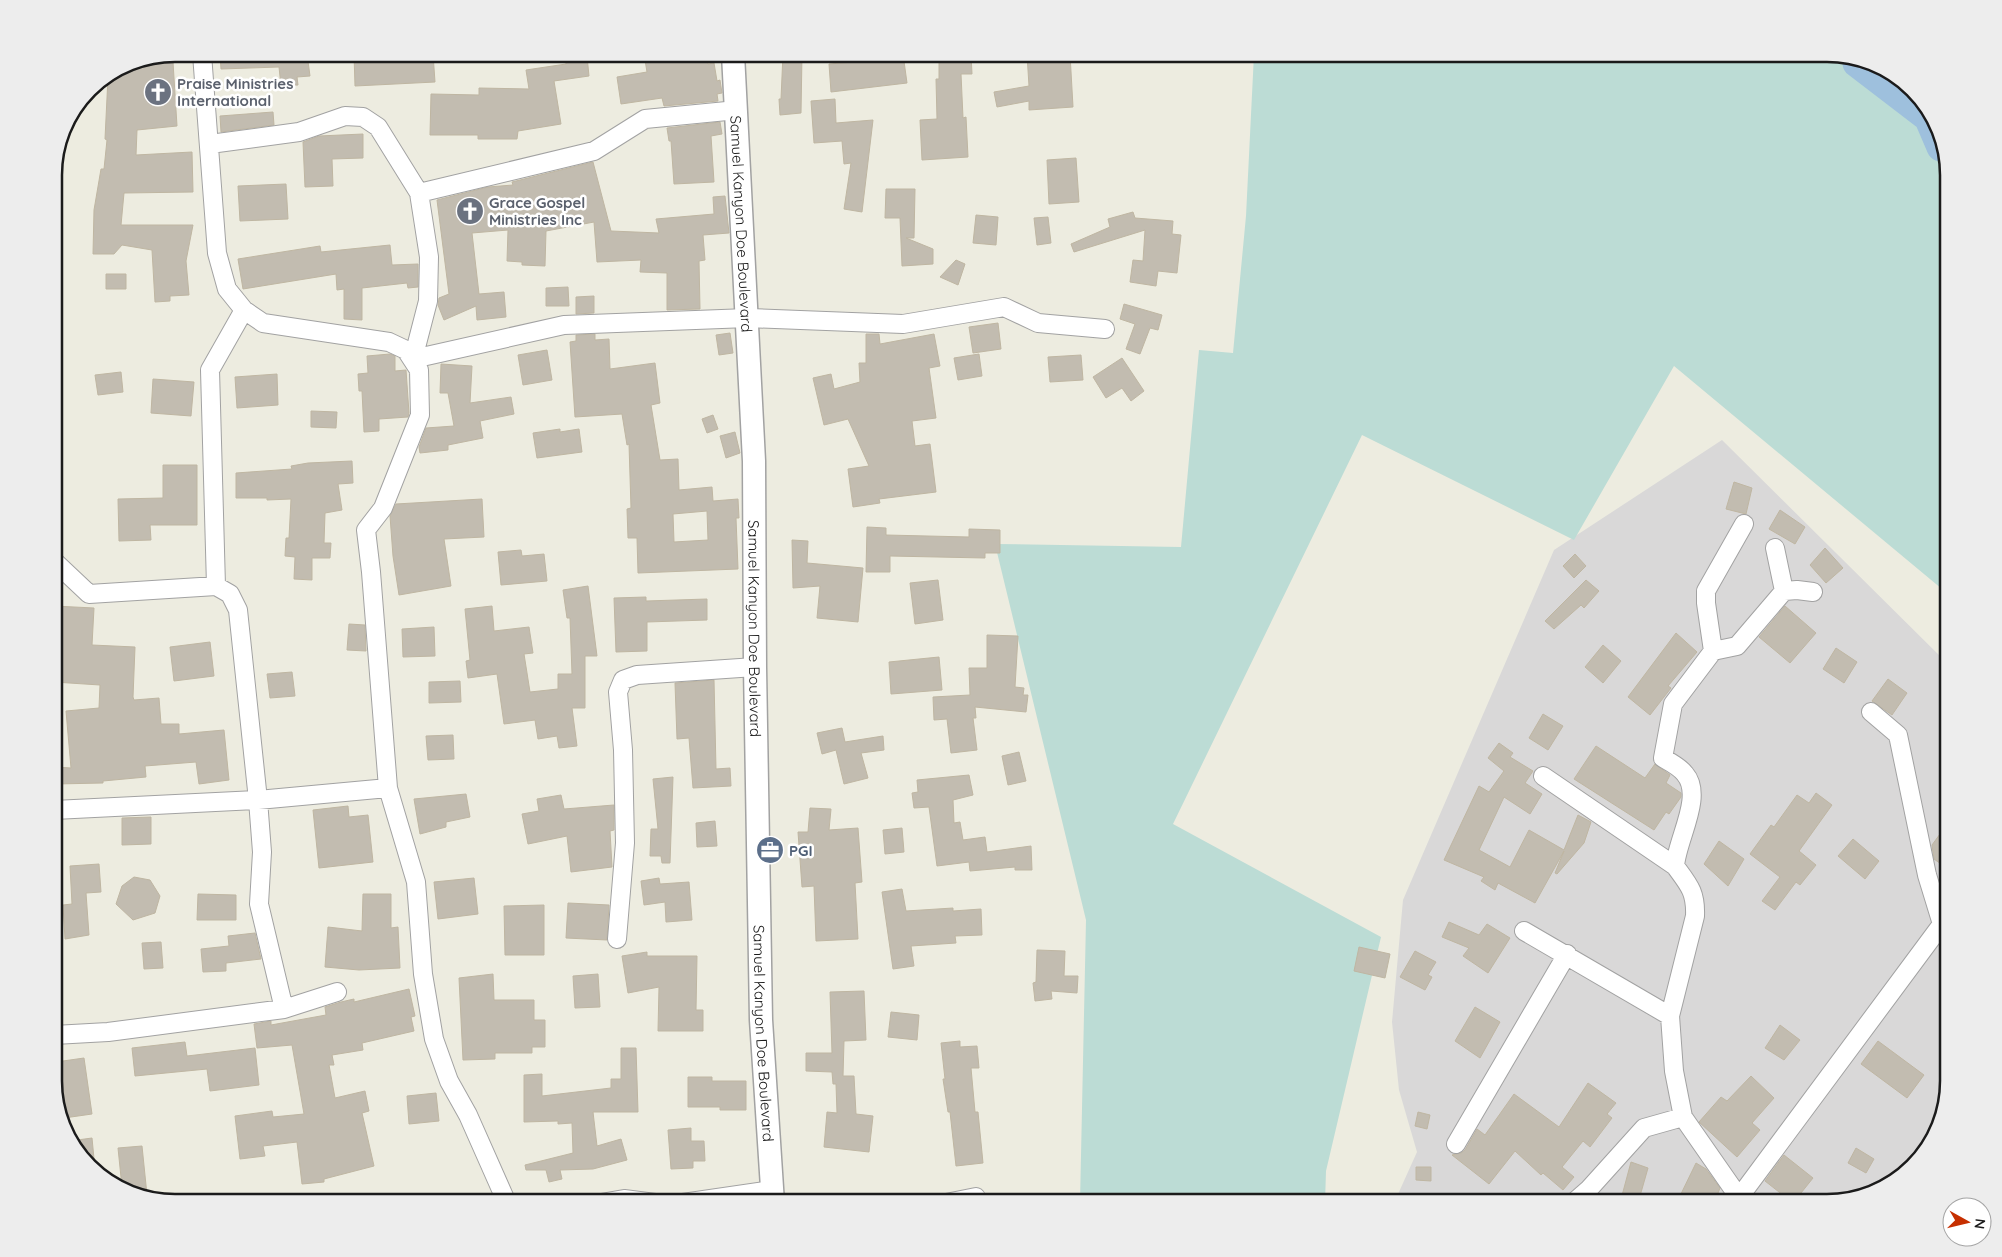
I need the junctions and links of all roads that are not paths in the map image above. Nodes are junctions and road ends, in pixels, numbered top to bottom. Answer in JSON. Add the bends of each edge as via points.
{"nodes":[{"id":1,"x":203,"y":63,"type":"edge"},
{"id":2,"x":734,"y":63,"type":"edge"},
{"id":3,"x":737,"y":110,"type":"junction"},
{"id":4,"x":210,"y":144,"type":"junction"},
{"id":5,"x":419,"y":193,"type":"junction"},
{"id":6,"x":244,"y":310,"type":"junction"},
{"id":7,"x":748,"y":318,"type":"junction"},
{"id":8,"x":1105,"y":329,"type":"dead end"},
{"id":9,"x":413,"y":359,"type":"junction"},
{"id":10,"x":1744,"y":524,"type":"dead end"},
{"id":11,"x":1775,"y":548,"type":"dead end"},
{"id":12,"x":63,"y":569,"type":"edge"},
{"id":13,"x":216,"y":586,"type":"junction"},
{"id":14,"x":1784,"y":591,"type":"junction"},
{"id":15,"x":1813,"y":592,"type":"dead end"},
{"id":16,"x":1713,"y":651,"type":"junction"},
{"id":17,"x":754,"y":667,"type":"junction"},
{"id":18,"x":1871,"y":712,"type":"dead end"},
{"id":19,"x":1543,"y":776,"type":"dead end"},
{"id":20,"x":388,"y":788,"type":"junction"},
{"id":21,"x":258,"y":800,"type":"junction"},
{"id":22,"x":63,"y":810,"type":"edge"},
{"id":23,"x":1674,"y":866,"type":"junction"},
{"id":24,"x":1940,"y":917,"type":"edge"},
{"id":25,"x":1940,"y":927,"type":"edge"},
{"id":26,"x":1524,"y":931,"type":"dead end"},
{"id":27,"x":617,"y":939,"type":"dead end"},
{"id":28,"x":1567,"y":954,"type":"junction"},
{"id":29,"x":337,"y":992,"type":"dead end"},
{"id":30,"x":284,"y":1009,"type":"junction"},
{"id":31,"x":1670,"y":1016,"type":"junction"},
{"id":32,"x":63,"y":1033,"type":"edge"},
{"id":33,"x":1683,"y":1118,"type":"junction"},
{"id":34,"x":1456,"y":1144,"type":"dead end"},
{"id":35,"x":503,"y":1194,"type":"edge"},
{"id":36,"x":772,"y":1194,"type":"edge"},
{"id":37,"x":1584,"y":1194,"type":"edge"},
{"id":38,"x":1736,"y":1194,"type":"edge"},
{"id":39,"x":1746,"y":1194,"type":"edge"}],
"edges":[{"from":1,"to":4,"type":"street"},
{"from":2,"to":3,"type":"street","name":"Samuel Kanyon Doe Boulevard"},
{"from":3,"to":5,"type":"street","via":[[645,119],[594,151]]},
{"from":3,"to":7,"type":"street","name":"Samuel Kanyon Doe Boulevard"},
{"from":4,"to":5,"type":"street","via":[[299,132],[345,116],[363,117],[378,127]]},
{"from":4,"to":6,"type":"street","via":[[217,253],[227,289]]},
{"from":5,"to":9,"type":"street","via":[[429,257],[428,301]]},
{"from":6,"to":9,"type":"street","via":[[263,323],[389,342],[406,350]]},
{"from":6,"to":13,"type":"street","via":[[210,370]]},
{"from":7,"to":8,"type":"street","via":[[903,324],[1004,307],[1038,323]]},
{"from":7,"to":9,"type":"street","via":[[564,326]]},
{"from":7,"to":17,"type":"street","name":"Samuel Kanyon Doe Boulevard","via":[[754,461]]},
{"from":9,"to":20,"type":"street","via":[[419,370],[420,415],[382,508],[366,530]]},
{"from":10,"to":16,"type":"street","via":[[1706,590]]},
{"from":11,"to":14,"type":"street"},
{"from":12,"to":13,"type":"street","via":[[89,594]]},
{"from":13,"to":21,"type":"street","via":[[230,594],[238,610]]},
{"from":14,"to":15,"type":"street"},
{"from":14,"to":16,"type":"street","via":[[1737,646]]},
{"from":16,"to":23,"type":"street","via":[[1673,704],[1664,746],[1663,758],[1685,773],[1693,786],[1692,802],[1676,849]]},
{"from":17,"to":27,"type":"street","via":[[637,675],[623,680],[618,692],[625,843]]},
{"from":17,"to":36,"type":"street","name":"Samuel Kanyon Doe Boulevard","via":[[762,1020]]},
{"from":18,"to":24,"type":"street","via":[[1898,735],[1927,875]]},
{"from":19,"to":23,"type":"street"},
{"from":20,"to":21,"type":"street"},
{"from":20,"to":35,"type":"street","via":[[416,882],[423,974],[434,1039],[449,1081]]},
{"from":21,"to":22,"type":"street"},
{"from":21,"to":30,"type":"street","via":[[262,852],[259,904]]},
{"from":23,"to":31,"type":"street","via":[[1696,900],[1695,916]]},
{"from":25,"to":39,"type":"street"},
{"from":26,"to":28,"type":"street"},
{"from":28,"to":31,"type":"street"},
{"from":28,"to":34,"type":"street"},
{"from":29,"to":30,"type":"street"},
{"from":30,"to":32,"type":"street","via":[[144,1028]]},
{"from":31,"to":33,"type":"street","via":[[1674,1071]]},
{"from":33,"to":37,"type":"street","via":[[1644,1128]]},
{"from":33,"to":38,"type":"street"}]}
